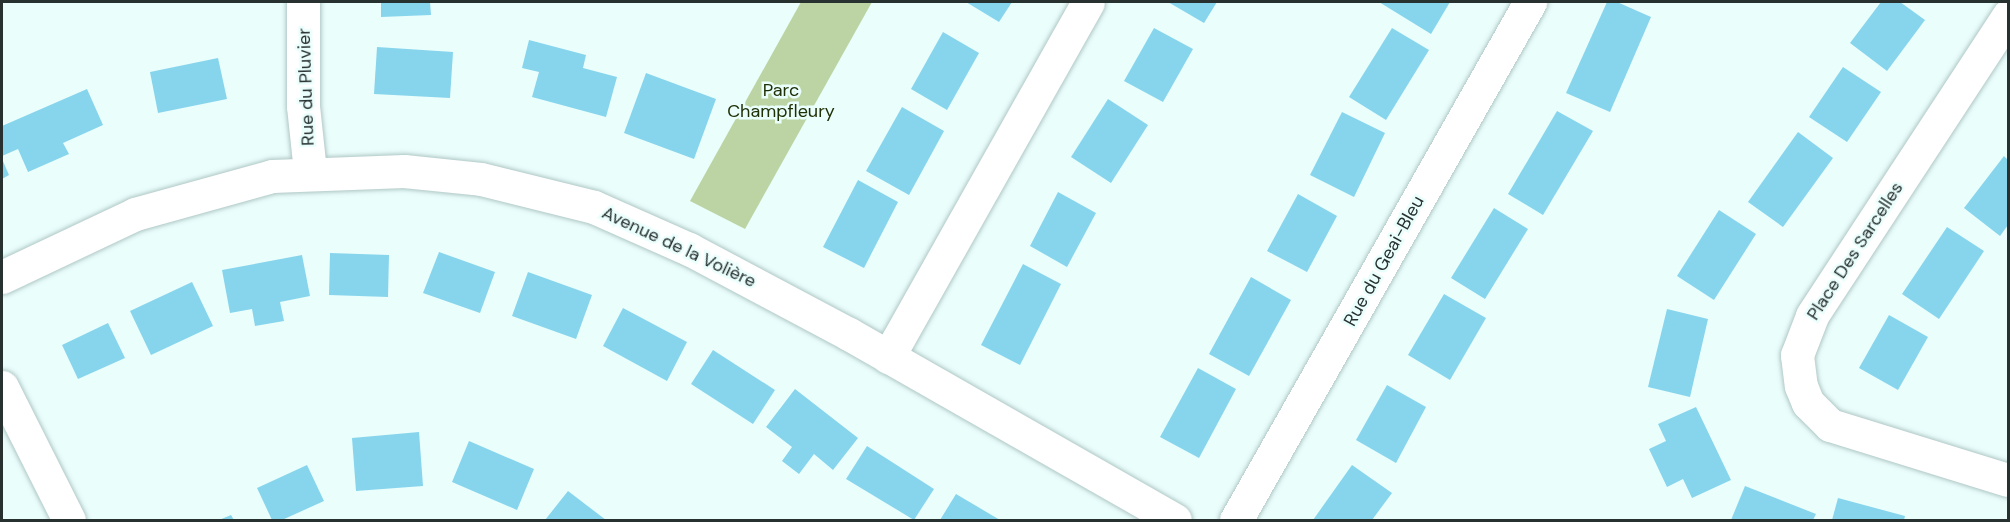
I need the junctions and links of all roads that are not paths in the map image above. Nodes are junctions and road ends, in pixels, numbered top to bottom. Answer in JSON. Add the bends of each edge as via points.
{"nodes":[{"id":1,"x":303,"y":2,"type":"edge"},
{"id":2,"x":1088,"y":2,"type":"edge"},
{"id":3,"x":1530,"y":2,"type":"edge"},
{"id":4,"x":2008,"y":16,"type":"edge"},
{"id":5,"x":310,"y":172,"type":"junction"},
{"id":6,"x":2,"y":277,"type":"edge"},
{"id":7,"x":888,"y":357,"type":"junction"},
{"id":8,"x":2,"y":387,"type":"edge"},
{"id":9,"x":2008,"y":480,"type":"edge"},
{"id":10,"x":69,"y":520,"type":"edge"},
{"id":11,"x":1175,"y":520,"type":"edge"},
{"id":12,"x":1236,"y":520,"type":"edge"}],
"edges":[{"from":1,"to":5,"type":"street","name":"Rue du Pluvier","via":[[303,106]]},
{"from":2,"to":7,"type":"street"},
{"from":3,"to":12,"type":"street","name":"Rue du Geai-Bleu"},
{"from":4,"to":9,"type":"street","name":"Place Des Sarcelles","via":[[1812,316],[1797,355],[1801,386],[1808,403],[1830,425]]},
{"from":5,"to":6,"type":"street","name":"Avenue de la Volière","via":[[225,187],[135,214]]},
{"from":5,"to":7,"type":"street","name":"Avenue de la Volière","via":[[438,172],[573,200],[689,249]]},
{"from":7,"to":11,"type":"street","name":"Avenue de la Volière"},
{"from":8,"to":10,"type":"street"}]}
